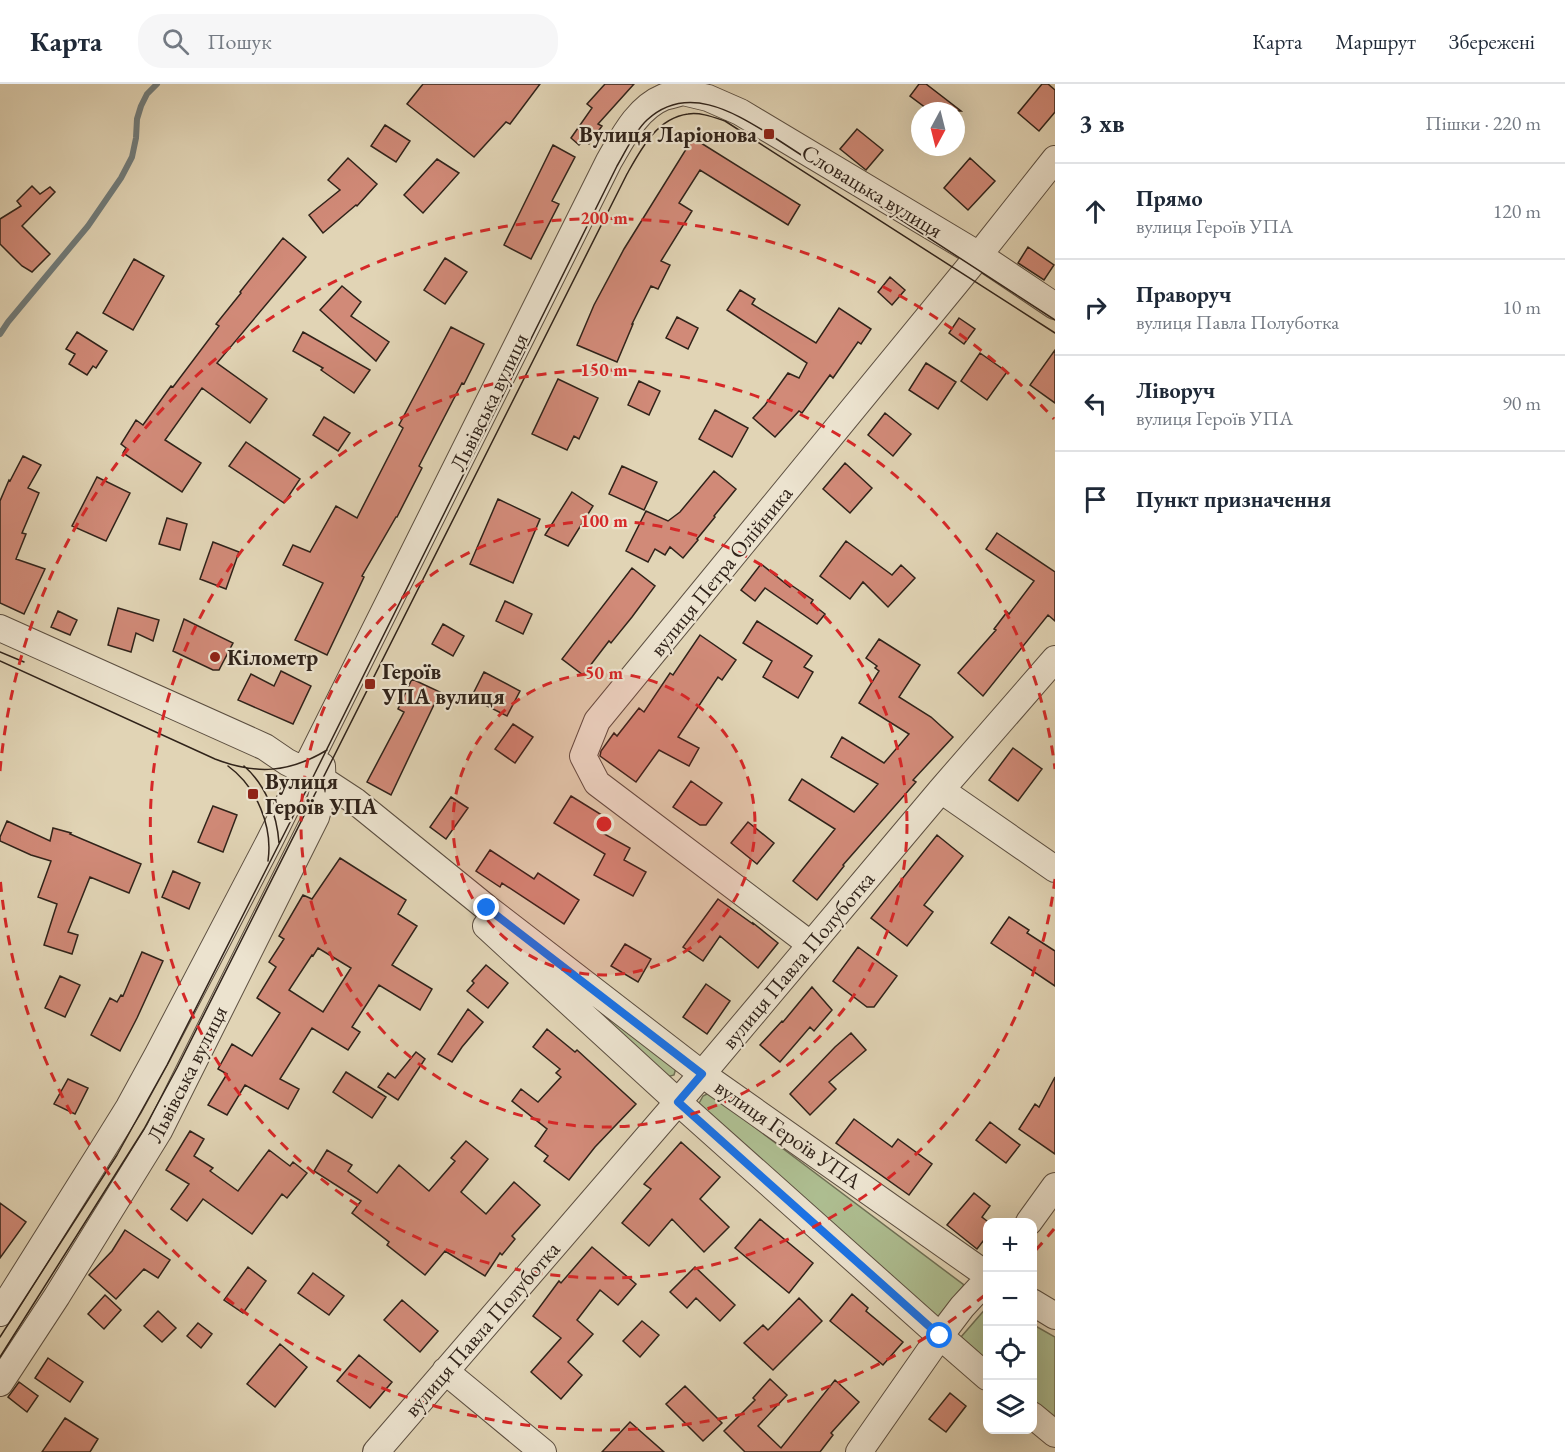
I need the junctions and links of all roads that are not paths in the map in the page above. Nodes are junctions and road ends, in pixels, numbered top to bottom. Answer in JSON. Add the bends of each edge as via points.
{"nodes":[{"id":1,"x":685,"y":88,"type":"edge"},
{"id":2,"x":1055,"y":159,"type":"edge"},
{"id":3,"x":979,"y":255,"type":"junction"},
{"id":4,"x":1055,"y":306,"type":"edge"},
{"id":5,"x":0,"y":628,"type":"edge"},
{"id":6,"x":1055,"y":658,"type":"edge"},
{"id":7,"x":308,"y":776,"type":"junction"},
{"id":8,"x":941,"y":790,"type":"junction"},
{"id":9,"x":1055,"y":869,"type":"edge"},
{"id":10,"x":810,"y":944,"type":"junction"},
{"id":11,"x":702,"y":1074,"type":"junction"},
{"id":12,"x":678,"y":1102,"type":"junction"},
{"id":13,"x":1055,"y":1186,"type":"edge"},
{"id":14,"x":1032,"y":1218,"type":"edge"},
{"id":15,"x":983,"y":1272,"type":"edge"},
{"id":16,"x":983,"y":1284,"type":"edge"},
{"id":17,"x":1037,"y":1305,"type":"edge"},
{"id":18,"x":0,"y":1313,"type":"edge"},
{"id":19,"x":1055,"y":1316,"type":"edge"},
{"id":20,"x":940,"y":1336,"type":"junction"},
{"id":21,"x":445,"y":1371,"type":"junction"},
{"id":22,"x":983,"y":1374,"type":"edge"},
{"id":23,"x":0,"y":1383,"type":"edge"},
{"id":24,"x":1037,"y":1419,"type":"edge"},
{"id":25,"x":1055,"y":1434,"type":"edge"},
{"id":26,"x":376,"y":1452,"type":"edge"},
{"id":27,"x":543,"y":1452,"type":"edge"},
{"id":28,"x":859,"y":1452,"type":"edge"}],
"edges":[{"from":1,"to":3,"type":"street","name":"Словацька вулиця","via":[[740,112]]},
{"from":1,"to":7,"type":"street","name":"Львівська вулиця","via":[[645,108],[609,161],[317,746]]},
{"from":2,"to":3,"type":"street","name":"вулиця Петра Олійника"},
{"from":3,"to":4,"type":"street","name":"Словацька вулиця"},
{"from":3,"to":10,"type":"street","name":"вулиця Петра Олійника","via":[[597,721],[583,756],[597,783]]},
{"from":5,"to":7,"type":"street","via":[[266,747]]},
{"from":6,"to":8,"type":"street","name":"вулиця Павла Полуботка"},
{"from":7,"to":11,"type":"street","name":"вулиця Героїв УПА","via":[[355,801]]},
{"from":7,"to":12,"type":"street","name":"вулиця Героїв УПА","via":[[372,825],[477,917]]},
{"from":7,"to":18,"type":"street","name":"Львівська вулиця","via":[[134,1098]]},
{"from":7,"to":23,"type":"street","name":"Львівська вулиця","via":[[321,804],[159,1131]]},
{"from":8,"to":9,"type":"street"},
{"from":8,"to":10,"type":"street","name":"вулиця Павла Полуботка"},
{"from":10,"to":11,"type":"street","name":"вулиця Павла Полуботка"},
{"from":11,"to":12,"type":"street","name":"вулиця Павла Полуботка"},
{"from":11,"to":15,"type":"street","name":"вулиця Героїв УПА"},
{"from":12,"to":20,"type":"street","name":"вулиця Героїв УПА"},
{"from":12,"to":21,"type":"street","name":"вулиця Павла Полуботка"},
{"from":13,"to":14,"type":"street"},
{"from":16,"to":20,"type":"street"},
{"from":17,"to":19,"type":"street"},
{"from":20,"to":22,"type":"street","name":"вулиця Героїв УПА"},
{"from":20,"to":28,"type":"street"},
{"from":21,"to":26,"type":"street","name":"вулиця Павла Полуботка"},
{"from":21,"to":27,"type":"street"},
{"from":24,"to":25,"type":"street"}]}
